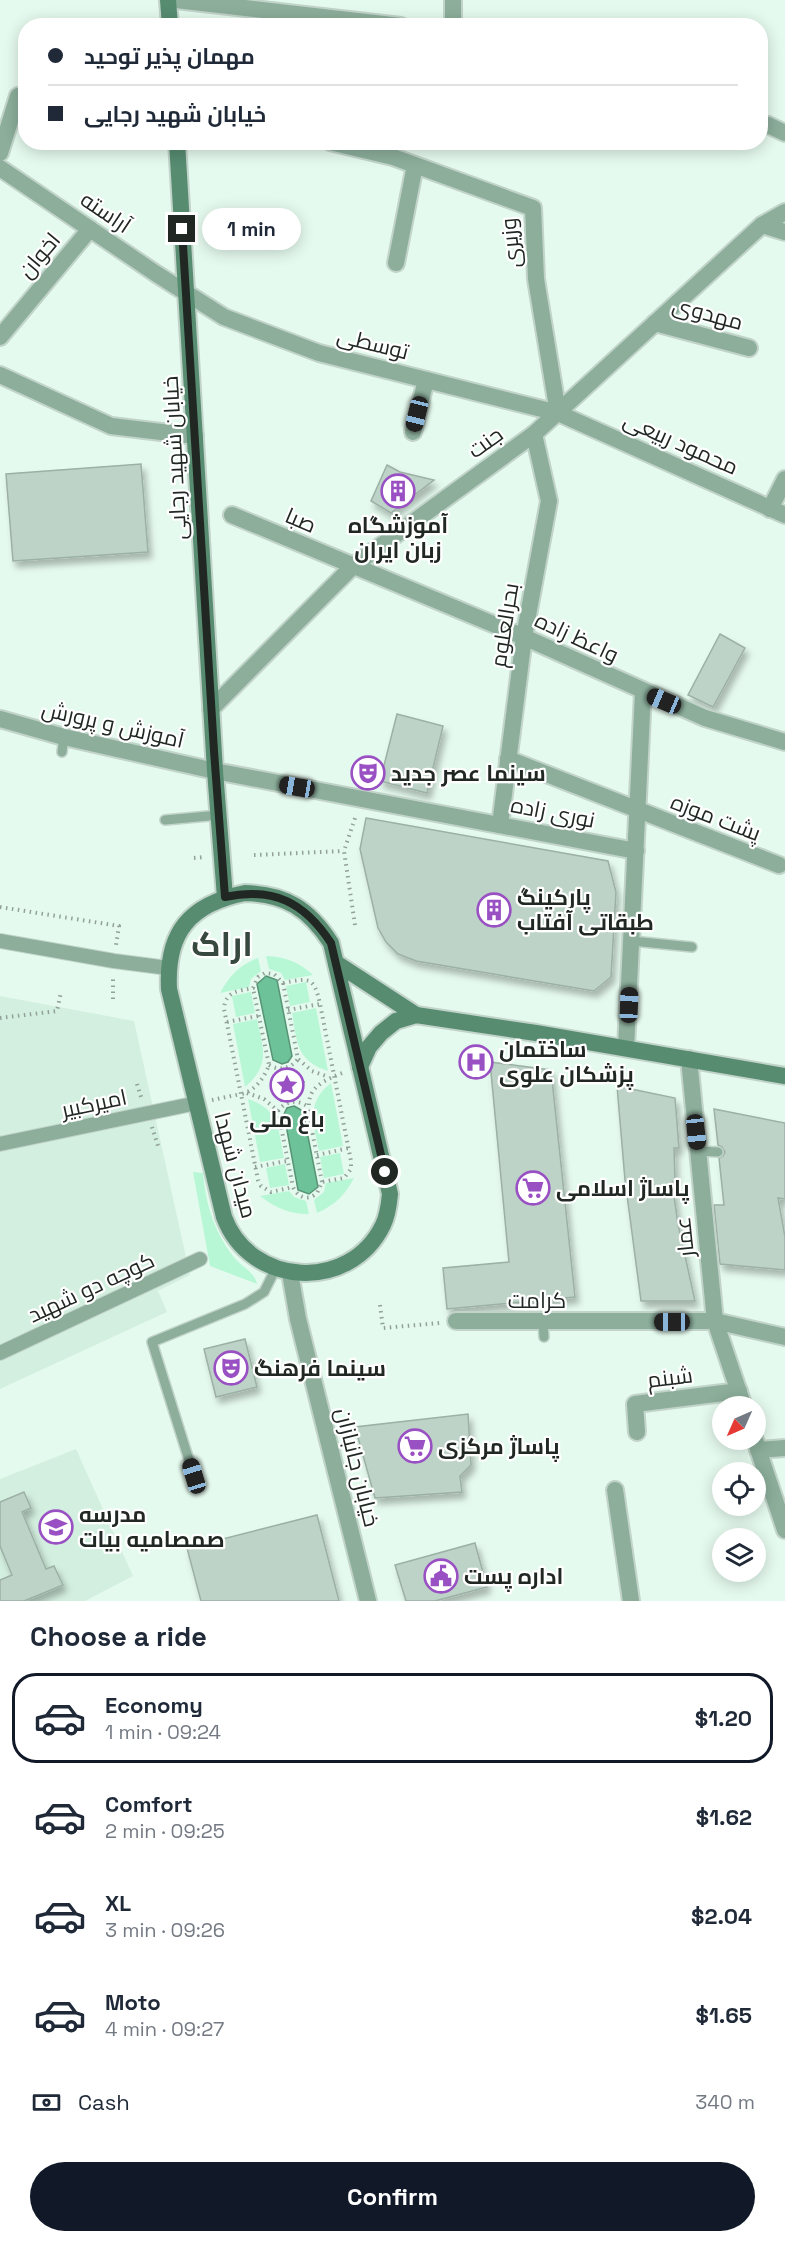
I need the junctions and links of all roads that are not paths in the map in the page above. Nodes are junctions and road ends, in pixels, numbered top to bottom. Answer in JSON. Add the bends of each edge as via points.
{"nodes":[{"id":1,"x":168,"y":0,"type":"edge"},
{"id":2,"x":176,"y":0,"type":"edge"},
{"id":3,"x":453,"y":0,"type":"edge"},
{"id":4,"x":169,"y":18,"type":"edge"},
{"id":5,"x":332,"y":18,"type":"edge"},
{"id":6,"x":453,"y":18,"type":"edge"},
{"id":7,"x":18,"y":96,"type":"dead end"},
{"id":8,"x":768,"y":125,"type":"edge"},
{"id":9,"x":785,"y":134,"type":"edge"},
{"id":10,"x":177,"y":150,"type":"edge"},
{"id":11,"x":362,"y":150,"type":"edge"},
{"id":12,"x":0,"y":153,"type":"edge"},
{"id":13,"x":415,"y":165,"type":"junction"},
{"id":14,"x":0,"y":168,"type":"edge"},
{"id":15,"x":785,"y":212,"type":"edge"},
{"id":16,"x":762,"y":225,"type":"junction"},
{"id":17,"x":90,"y":229,"type":"junction"},
{"id":18,"x":785,"y":232,"type":"edge"},
{"id":19,"x":396,"y":263,"type":"dead end"},
{"id":20,"x":186,"y":293,"type":"junction"},
{"id":21,"x":655,"y":323,"type":"junction"},
{"id":22,"x":0,"y":337,"type":"edge"},
{"id":23,"x":749,"y":348,"type":"dead end"},
{"id":24,"x":0,"y":375,"type":"edge"},
{"id":25,"x":426,"y":380,"type":"junction"},
{"id":26,"x":558,"y":412,"type":"junction"},
{"id":27,"x":413,"y":432,"type":"dead end"},
{"id":28,"x":534,"y":434,"type":"junction"},
{"id":29,"x":195,"y":436,"type":"junction"},
{"id":30,"x":785,"y":479,"type":"edge"},
{"id":31,"x":778,"y":512,"type":"edge"},
{"id":32,"x":232,"y":515,"type":"dead end"},
{"id":33,"x":353,"y":566,"type":"junction"},
{"id":34,"x":524,"y":637,"type":"junction"},
{"id":35,"x":643,"y":692,"type":"junction"},
{"id":36,"x":212,"y":709,"type":"junction"},
{"id":37,"x":0,"y":720,"type":"edge"},
{"id":38,"x":785,"y":742,"type":"edge"},
{"id":39,"x":508,"y":759,"type":"junction"},
{"id":40,"x":215,"y":771,"type":"junction"},
{"id":41,"x":638,"y":811,"type":"junction"},
{"id":42,"x":219,"y":815,"type":"junction"},
{"id":43,"x":165,"y":820,"type":"dead end"},
{"id":44,"x":500,"y":825,"type":"junction"},
{"id":45,"x":636,"y":850,"type":"junction"},
{"id":46,"x":779,"y":865,"type":"dead end"},
{"id":47,"x":225,"y":897,"type":"junction"},
{"id":48,"x":0,"y":941,"type":"edge"},
{"id":49,"x":632,"y":941,"type":"junction"},
{"id":50,"x":692,"y":947,"type":"dead end"},
{"id":51,"x":336,"y":963,"type":"junction"},
{"id":52,"x":168,"y":968,"type":"junction"},
{"id":53,"x":416,"y":1015,"type":"junction"},
{"id":54,"x":626,"y":1048,"type":"junction"},
{"id":55,"x":689,"y":1059,"type":"junction"},
{"id":56,"x":360,"y":1067,"type":"junction"},
{"id":57,"x":785,"y":1076,"type":"edge"},
{"id":58,"x":197,"y":1102,"type":"junction"},
{"id":59,"x":0,"y":1144,"type":"edge"},
{"id":60,"x":698,"y":1151,"type":"junction"},
{"id":61,"x":718,"y":1152,"type":"dead end"},
{"id":62,"x":200,"y":1259,"type":"dead end"},
{"id":63,"x":283,"y":1270,"type":"junction"},
{"id":64,"x":456,"y":1321,"type":"road end"},
{"id":65,"x":715,"y":1321,"type":"junction"},
{"id":66,"x":785,"y":1337,"type":"edge"},
{"id":67,"x":0,"y":1353,"type":"edge"},
{"id":68,"x":740,"y":1396,"type":"edge"},
{"id":69,"x":712,"y":1400,"type":"edge"},
{"id":70,"x":638,"y":1432,"type":"dead end"},
{"id":71,"x":766,"y":1446,"type":"edge"},
{"id":72,"x":785,"y":1448,"type":"edge"},
{"id":73,"x":759,"y":1450,"type":"edge"},
{"id":74,"x":194,"y":1476,"type":"dead end"},
{"id":75,"x":615,"y":1490,"type":"dead end"},
{"id":76,"x":785,"y":1530,"type":"edge"},
{"id":77,"x":368,"y":1601,"type":"edge"},
{"id":78,"x":631,"y":1601,"type":"edge"}],
"edges":[{"from":1,"to":4,"type":"main road"},
{"from":2,"to":5,"type":"street"},
{"from":3,"to":6,"type":"street"},
{"from":7,"to":12,"type":"street"},
{"from":8,"to":9,"type":"street"},
{"from":10,"to":20,"type":"main road","name":"خیابان شهید رجایی"},
{"from":11,"to":13,"type":"street","name":"وزیری"},
{"from":13,"to":19,"type":"street"},
{"from":13,"to":26,"type":"street","name":"وزیری","via":[[533,208],[536,279]]},
{"from":14,"to":17,"type":"street","name":"آراسته"},
{"from":15,"to":16,"type":"street","name":"جنت"},
{"from":16,"to":18,"type":"street"},
{"from":16,"to":21,"type":"street","name":"جنت"},
{"from":17,"to":20,"type":"street","name":"آراسته"},
{"from":17,"to":22,"type":"street","name":"اخوان"},
{"from":20,"to":25,"type":"street","name":"توسطی","via":[[224,317],[319,353]]},
{"from":20,"to":29,"type":"main road","name":"خیابان شهید رجایی"},
{"from":21,"to":23,"type":"street","name":"مهدوی"},
{"from":21,"to":26,"type":"street","name":"جنت"},
{"from":24,"to":29,"type":"street","via":[[111,426]]},
{"from":25,"to":26,"type":"street","name":"توسطی"},
{"from":25,"to":27,"type":"street"},
{"from":26,"to":28,"type":"street","name":"جنت"},
{"from":26,"to":31,"type":"street","name":"محمود ربیعی"},
{"from":28,"to":33,"type":"street","name":"جنت"},
{"from":28,"to":34,"type":"street","name":"بحرالعلوم","via":[[549,501]]},
{"from":29,"to":36,"type":"main road","name":"خیابان شهید رجایی"},
{"from":30,"to":31,"type":"street"},
{"from":32,"to":33,"type":"street","name":"صبا"},
{"from":33,"to":34,"type":"street","name":"واعظ زاده"},
{"from":33,"to":36,"type":"street","name":"جنت"},
{"from":34,"to":35,"type":"street","name":"واعظ زاده"},
{"from":34,"to":39,"type":"street","name":"بحرالعلوم"},
{"from":35,"to":38,"type":"street","name":"واعظ زاده","via":[[705,718]]},
{"from":35,"to":41,"type":"street"},
{"from":36,"to":40,"type":"main road","name":"خیابان شهید رجایی"},
{"from":37,"to":40,"type":"street","name":"آموزش و پرورش","via":[[63,744]]},
{"from":39,"to":41,"type":"street","name":"پشت موزه"},
{"from":39,"to":44,"type":"street","name":"بحرالعلوم"},
{"from":40,"to":42,"type":"main road","name":"خیابان شهید رجایی"},
{"from":40,"to":44,"type":"street","name":"نوری زاده"},
{"from":41,"to":45,"type":"street"},
{"from":41,"to":46,"type":"street","name":"پشت موزه"},
{"from":42,"to":43,"type":"lane"},
{"from":42,"to":47,"type":"main road","name":"خیابان شهید رجایی"},
{"from":44,"to":45,"type":"street","name":"نوری زاده"},
{"from":45,"to":49,"type":"street"},
{"from":47,"to":51,"type":"main road","name":"میدان شهدا","via":[[264,894],[293,904],[319,924],[331,943]]},
{"from":47,"to":52,"type":"main road","name":"میدان شهدا","via":[[194,914],[181,929]]},
{"from":48,"to":52,"type":"street"},
{"from":49,"to":50,"type":"lane"},
{"from":49,"to":54,"type":"street"},
{"from":51,"to":53,"type":"main road"},
{"from":51,"to":56,"type":"main road","name":"میدان شهدا"},
{"from":52,"to":58,"type":"main road","name":"میدان شهدا","via":[[169,989]]},
{"from":53,"to":54,"type":"main road"},
{"from":53,"to":56,"type":"main road","via":[[396,1021],[381,1033]]},
{"from":54,"to":55,"type":"main road"},
{"from":55,"to":57,"type":"main road"},
{"from":55,"to":60,"type":"street","name":"عمار"},
{"from":56,"to":63,"type":"main road","name":"میدان شهدا","via":[[390,1194],[388,1211],[375,1238],[347,1262],[310,1273]]},
{"from":58,"to":59,"type":"street","name":"امیرکبیر"},
{"from":58,"to":63,"type":"main road","name":"میدان شهدا","via":[[230,1233],[260,1262]]},
{"from":60,"to":61,"type":"lane"},
{"from":60,"to":65,"type":"street","name":"عمار"},
{"from":62,"to":67,"type":"street","name":"کوچه دو شهید"},
{"from":63,"to":74,"type":"lane","via":[[264,1292],[245,1304],[152,1342]]},
{"from":63,"to":77,"type":"street","name":"خیابان جانبازان"},
{"from":64,"to":65,"type":"street","name":"کرامت","via":[[544,1330]]},
{"from":65,"to":66,"type":"street","name":"کرامت"},
{"from":65,"to":68,"type":"street","name":"عمار"},
{"from":69,"to":70,"type":"street","name":"شبنم","via":[[635,1404]]},
{"from":71,"to":72,"type":"street"},
{"from":73,"to":76,"type":"street"},
{"from":75,"to":78,"type":"street"}]}
